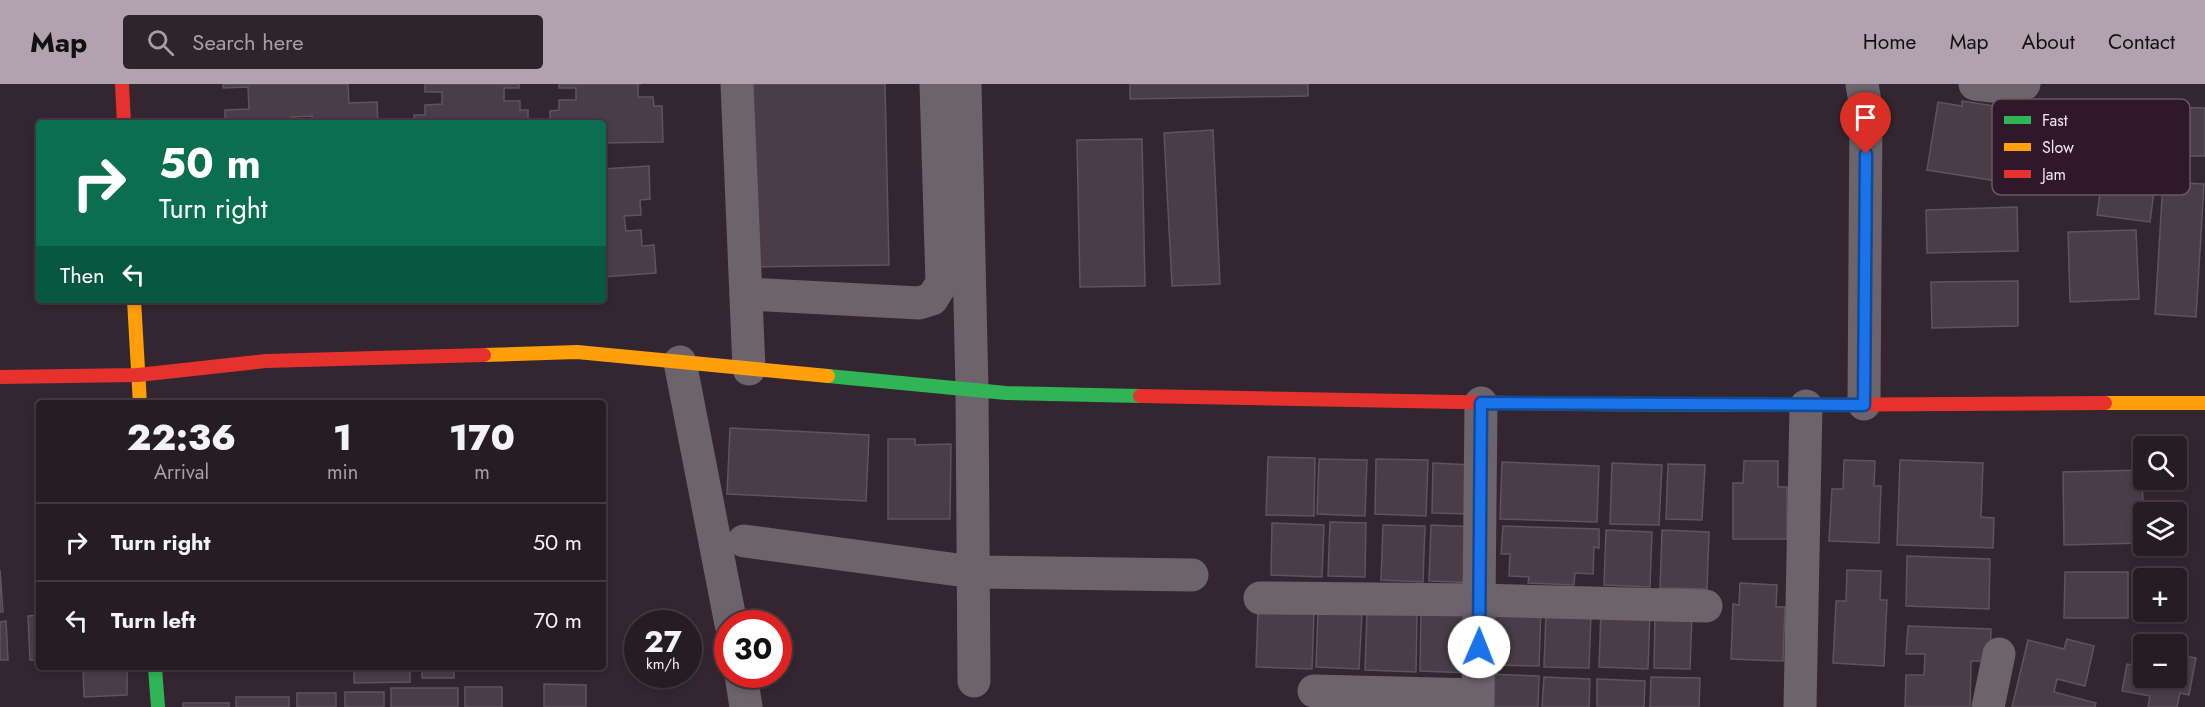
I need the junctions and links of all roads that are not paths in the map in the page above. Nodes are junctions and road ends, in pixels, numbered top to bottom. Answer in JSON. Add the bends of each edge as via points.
{"nodes":[{"id":1,"x":122,"y":84,"type":"edge"},
{"id":2,"x":738,"y":84,"type":"edge"},
{"id":3,"x":936,"y":84,"type":"edge"},
{"id":4,"x":965,"y":84,"type":"edge"},
{"id":5,"x":1862,"y":84,"type":"edge"},
{"id":6,"x":1975,"y":84,"type":"edge"},
{"id":7,"x":2024,"y":84,"type":"edge"},
{"id":8,"x":124,"y":120,"type":"edge"},
{"id":9,"x":746,"y":294,"type":"junction"},
{"id":10,"x":134,"y":303,"type":"edge"},
{"id":11,"x":680,"y":362,"type":"junction"},
{"id":12,"x":749,"y":369,"type":"junction"},
{"id":13,"x":138,"y":375,"type":"junction"},
{"id":14,"x":0,"y":377,"type":"edge"},
{"id":15,"x":972,"y":390,"type":"junction"},
{"id":16,"x":140,"y":400,"type":"edge"},
{"id":17,"x":1481,"y":403,"type":"junction"},
{"id":18,"x":2205,"y":404,"type":"edge"},
{"id":19,"x":1864,"y":405,"type":"junction"},
{"id":20,"x":1806,"y":406,"type":"junction"},
{"id":21,"x":744,"y":541,"type":"dead end"},
{"id":22,"x":974,"y":572,"type":"junction"},
{"id":23,"x":1192,"y":576,"type":"dead end"},
{"id":24,"x":1260,"y":598,"type":"dead end"},
{"id":25,"x":1479,"y":600,"type":"junction"},
{"id":26,"x":1706,"y":606,"type":"dead end"},
{"id":27,"x":728,"y":610,"type":"edge"},
{"id":28,"x":1999,"y":654,"type":"dead end"},
{"id":29,"x":155,"y":670,"type":"edge"},
{"id":30,"x":974,"y":681,"type":"dead end"},
{"id":31,"x":743,"y":688,"type":"edge"},
{"id":32,"x":1314,"y":691,"type":"dead end"},
{"id":33,"x":1478,"y":701,"type":"edge"},
{"id":34,"x":158,"y":707,"type":"edge"},
{"id":35,"x":746,"y":707,"type":"edge"},
{"id":36,"x":1800,"y":707,"type":"edge"},
{"id":37,"x":1988,"y":707,"type":"edge"}],
"edges":[{"from":1,"to":8,"type":"street"},
{"from":2,"to":9,"type":"street"},
{"from":3,"to":9,"type":"street","via":[[942,283],[932,299],[919,303]]},
{"from":4,"to":15,"type":"street"},
{"from":5,"to":19,"type":"street","via":[[1866,108]]},
{"from":6,"to":7,"type":"street"},
{"from":9,"to":12,"type":"street"},
{"from":10,"to":13,"type":"street"},
{"from":11,"to":12,"type":"street"},
{"from":11,"to":13,"type":"street","via":[[565,352],[266,361]]},
{"from":11,"to":27,"type":"street"},
{"from":12,"to":15,"type":"street"},
{"from":13,"to":14,"type":"street"},
{"from":13,"to":16,"type":"street"},
{"from":15,"to":17,"type":"street"},
{"from":15,"to":22,"type":"street"},
{"from":17,"to":20,"type":"street"},
{"from":17,"to":25,"type":"street"},
{"from":18,"to":19,"type":"street"},
{"from":19,"to":20,"type":"street"},
{"from":20,"to":36,"type":"street"},
{"from":21,"to":22,"type":"street"},
{"from":22,"to":23,"type":"street"},
{"from":22,"to":30,"type":"street"},
{"from":24,"to":25,"type":"street"},
{"from":25,"to":26,"type":"street"},
{"from":25,"to":33,"type":"street"},
{"from":28,"to":37,"type":"street"},
{"from":29,"to":34,"type":"street"},
{"from":31,"to":35,"type":"street"},
{"from":32,"to":33,"type":"street"}]}
